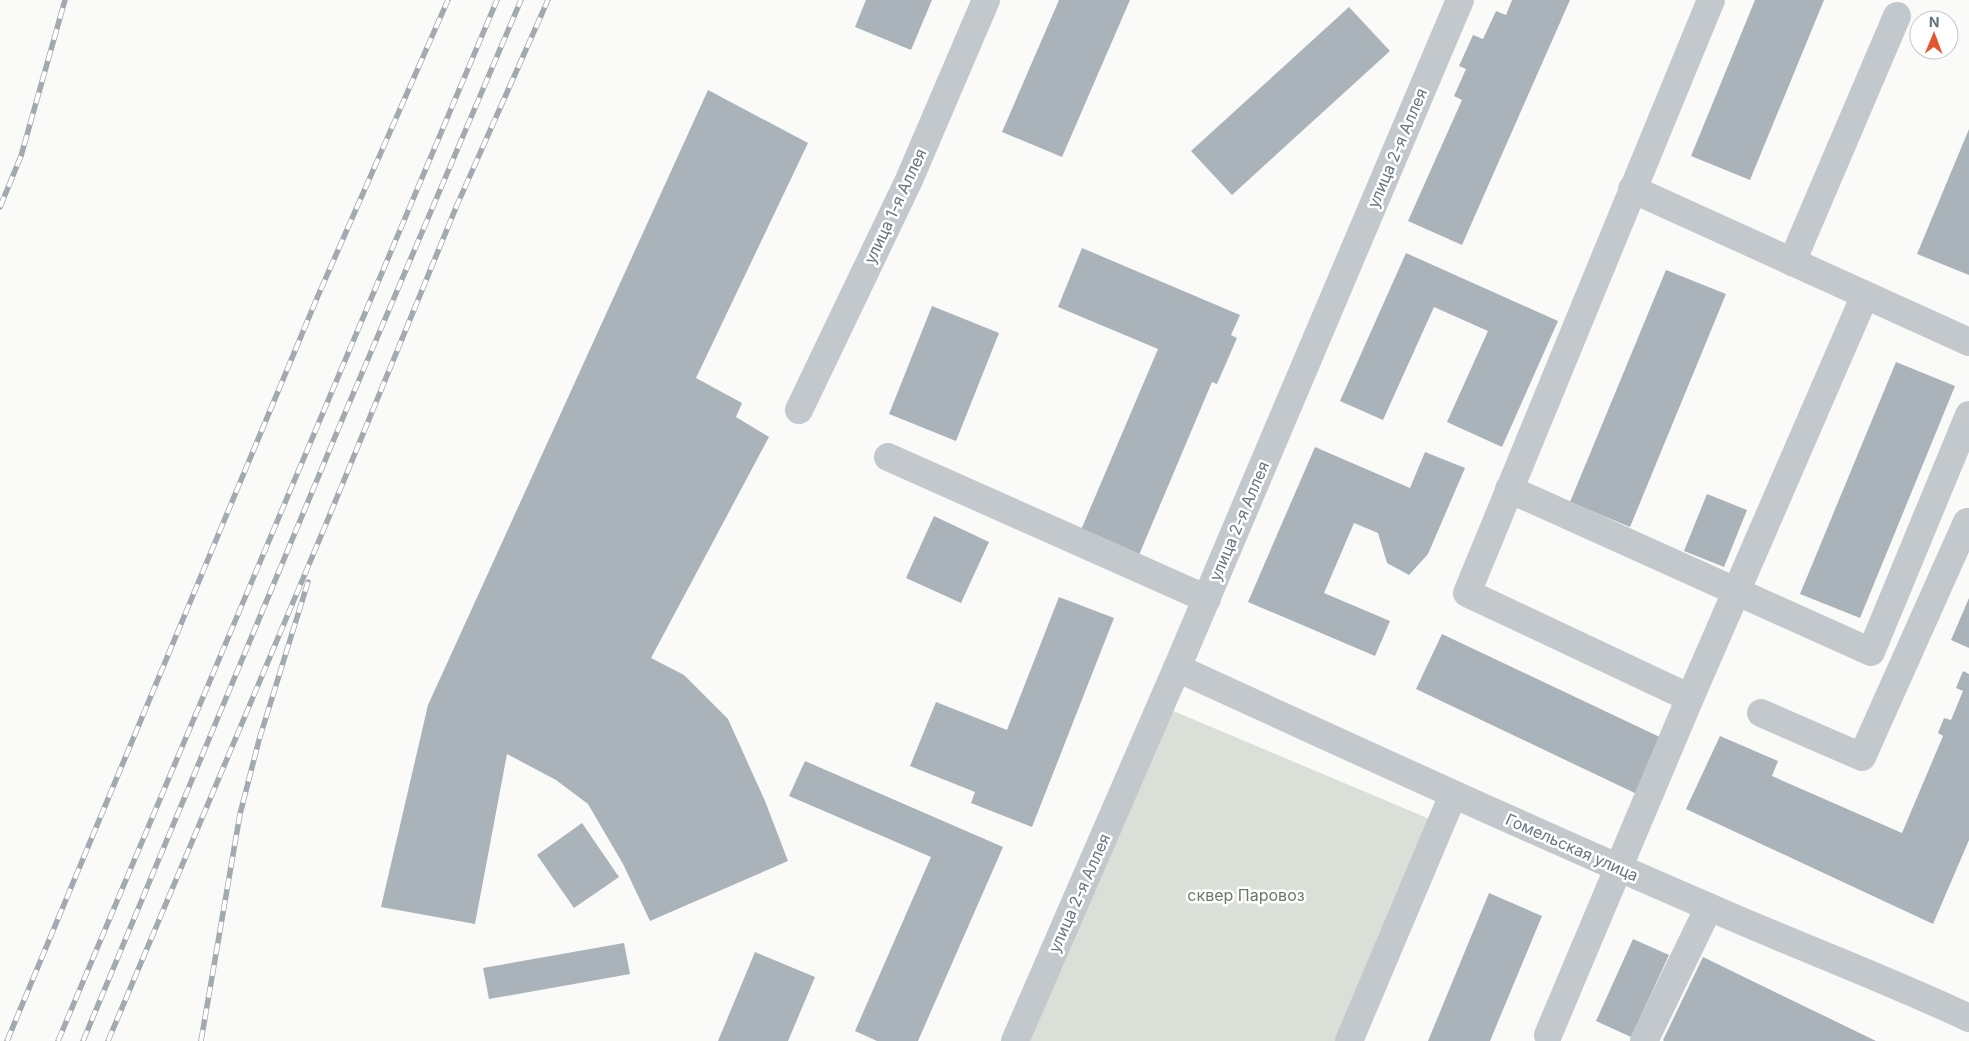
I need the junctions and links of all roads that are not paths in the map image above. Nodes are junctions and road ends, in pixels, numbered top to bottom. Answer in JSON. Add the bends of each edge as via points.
{"nodes":[{"id":1,"x":986,"y":0,"type":"edge"},
{"id":2,"x":1460,"y":0,"type":"edge"},
{"id":3,"x":1711,"y":0,"type":"edge"},
{"id":4,"x":1897,"y":16,"type":"dead end"},
{"id":5,"x":1632,"y":189,"type":"junction"},
{"id":6,"x":1792,"y":262,"type":"junction"},
{"id":7,"x":1865,"y":295,"type":"junction"},
{"id":8,"x":1969,"y":342,"type":"edge"},
{"id":9,"x":800,"y":410,"type":"dead end"},
{"id":10,"x":1969,"y":415,"type":"edge"},
{"id":11,"x":888,"y":457,"type":"dead end"},
{"id":12,"x":1510,"y":489,"type":"junction"},
{"id":13,"x":1969,"y":523,"type":"edge"},
{"id":14,"x":1736,"y":591,"type":"junction"},
{"id":15,"x":1206,"y":599,"type":"junction"},
{"id":16,"x":1177,"y":668,"type":"junction"},
{"id":17,"x":1690,"y":698,"type":"junction"},
{"id":18,"x":1761,"y":714,"type":"dead end"},
{"id":19,"x":1453,"y":795,"type":"junction"},
{"id":20,"x":1620,"y":867,"type":"junction"},
{"id":21,"x":1709,"y":907,"type":"junction"},
{"id":22,"x":1969,"y":1018,"type":"edge"},
{"id":23,"x":1548,"y":1035,"type":"dead end"},
{"id":24,"x":1015,"y":1041,"type":"edge"},
{"id":25,"x":1350,"y":1041,"type":"edge"},
{"id":26,"x":1644,"y":1041,"type":"edge"}],
"edges":[{"from":1,"to":9,"type":"street","name":"улица 1-я Аллея","via":[[909,180]]},
{"from":2,"to":15,"type":"street","name":"улица 2-я Аллея"},
{"from":3,"to":5,"type":"street"},
{"from":4,"to":6,"type":"street"},
{"from":5,"to":6,"type":"street"},
{"from":5,"to":12,"type":"street"},
{"from":6,"to":7,"type":"street"},
{"from":7,"to":8,"type":"street"},
{"from":7,"to":14,"type":"street"},
{"from":10,"to":14,"type":"street","via":[[1871,652]]},
{"from":11,"to":15,"type":"street"},
{"from":12,"to":14,"type":"street"},
{"from":12,"to":17,"type":"street","via":[[1467,592]]},
{"from":13,"to":18,"type":"street","via":[[1862,757]]},
{"from":14,"to":17,"type":"street"},
{"from":15,"to":16,"type":"street","name":"улица 2-я Аллея"},
{"from":16,"to":19,"type":"street","name":"Гомельская улица"},
{"from":16,"to":24,"type":"street","name":"улица 2-я Аллея"},
{"from":17,"to":20,"type":"street"},
{"from":19,"to":20,"type":"street","name":"Гомельская улица"},
{"from":19,"to":25,"type":"street"},
{"from":20,"to":21,"type":"street","name":"Гомельская улица"},
{"from":20,"to":23,"type":"street"},
{"from":21,"to":22,"type":"street","name":"Гомельская улица"},
{"from":21,"to":26,"type":"street"}]}
